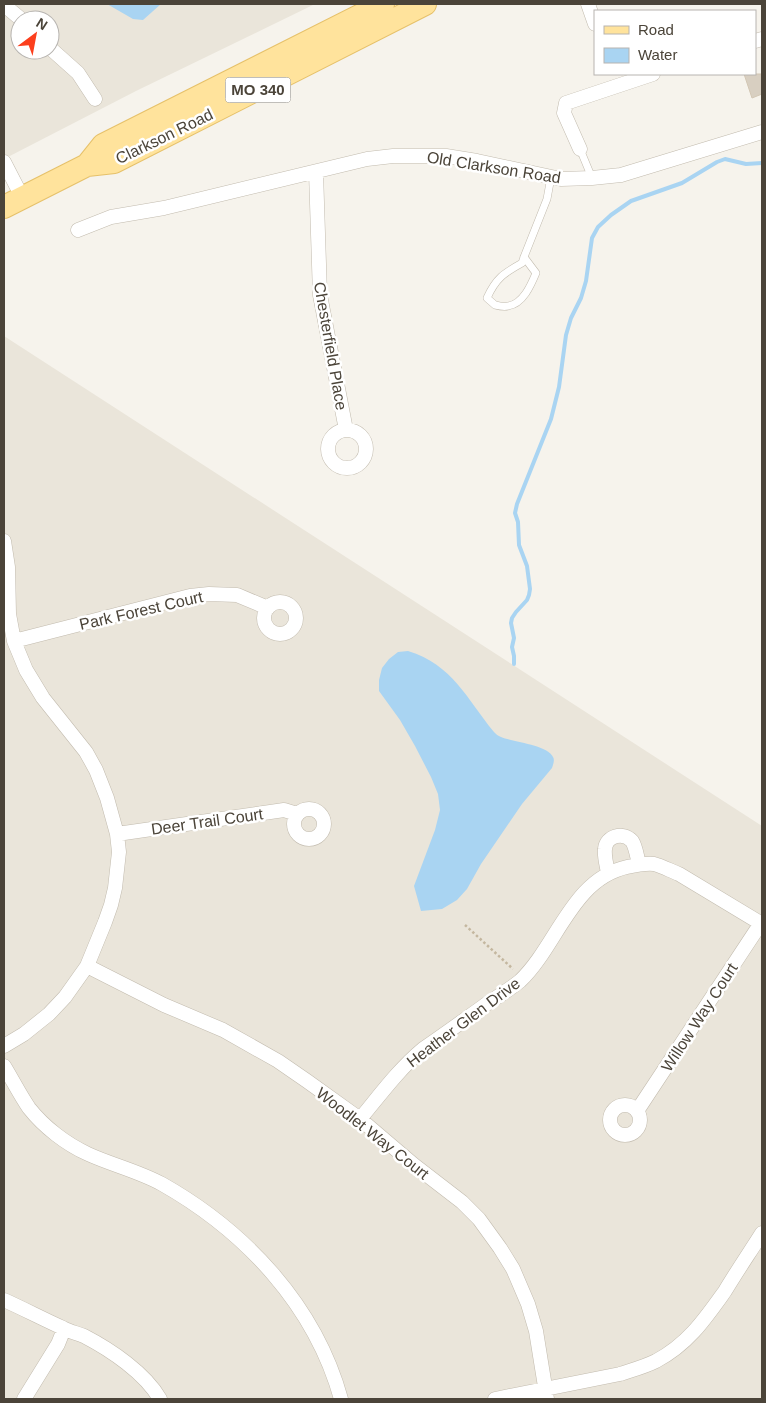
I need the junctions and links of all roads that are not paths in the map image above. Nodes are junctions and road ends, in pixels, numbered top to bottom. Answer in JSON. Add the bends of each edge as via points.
{"nodes":[{"id":1,"x":383,"y":4,"type":"edge"},
{"id":2,"x":426,"y":4,"type":"edge"},
{"id":3,"x":588,"y":4,"type":"edge"},
{"id":4,"x":594,"y":21,"type":"edge"},
{"id":5,"x":60,"y":57,"type":"edge"},
{"id":6,"x":646,"y":75,"type":"edge"},
{"id":7,"x":614,"y":80,"type":"edge"},
{"id":8,"x":94,"y":99,"type":"dead end"},
{"id":9,"x":762,"y":132,"type":"edge"},
{"id":10,"x":580,"y":149,"type":"joint"},
{"id":11,"x":4,"y":162,"type":"edge"},
{"id":12,"x":87,"y":165,"type":"junction"},
{"id":13,"x":316,"y":172,"type":"junction"},
{"id":14,"x":551,"y":176,"type":"junction"},
{"id":15,"x":592,"y":178,"type":"junction"},
{"id":16,"x":13,"y":202,"type":"edge"},
{"id":17,"x":78,"y":230,"type":"dead end"},
{"id":18,"x":524,"y":257,"type":"junction"},
{"id":19,"x":346,"y":430,"type":"dead end"},
{"id":20,"x":4,"y":541,"type":"edge"},
{"id":21,"x":268,"y":608,"type":"dead end"},
{"id":22,"x":14,"y":641,"type":"junction"},
{"id":23,"x":297,"y":814,"type":"dead end"},
{"id":24,"x":117,"y":834,"type":"junction"},
{"id":25,"x":639,"y":864,"type":"junction"},
{"id":26,"x":608,"y":873,"type":"junction"},
{"id":27,"x":761,"y":923,"type":"edge"},
{"id":28,"x":87,"y":966,"type":"junction"},
{"id":29,"x":4,"y":1046,"type":"edge"},
{"id":30,"x":4,"y":1066,"type":"edge"},
{"id":31,"x":637,"y":1111,"type":"dead end"},
{"id":32,"x":360,"y":1120,"type":"junction"},
{"id":33,"x":762,"y":1233,"type":"edge"},
{"id":34,"x":4,"y":1300,"type":"edge"},
{"id":35,"x":64,"y":1329,"type":"junction"},
{"id":36,"x":546,"y":1395,"type":"edge"},
{"id":37,"x":24,"y":1399,"type":"edge"},
{"id":38,"x":160,"y":1399,"type":"edge"},
{"id":39,"x":341,"y":1399,"type":"edge"},
{"id":40,"x":494,"y":1399,"type":"edge"}],
"edges":[{"from":1,"to":12,"type":"main road","name":"Clarkson Road","number":"MO 340","via":[[104,145]]},
{"from":2,"to":12,"type":"main road","name":"Clarkson Road","number":"MO 340","via":[[114,162]]},
{"from":3,"to":4,"type":"street"},
{"from":5,"to":8,"type":"street","via":[[78,73]]},
{"from":6,"to":7,"type":"street"},
{"from":7,"to":10,"type":"street","via":[[566,103],[564,113]]},
{"from":9,"to":15,"type":"street","name":"Old Clarkson Road","via":[[621,176]]},
{"from":10,"to":15,"type":"lane"},
{"from":11,"to":16,"type":"street"},
{"from":12,"to":16,"type":"main road","name":"Clarkson Road","number":"MO 340"},
{"from":13,"to":14,"type":"street","name":"Old Clarkson Road","via":[[367,159],[437,156]]},
{"from":13,"to":17,"type":"street","name":"Old Clarkson Road","via":[[164,208],[111,217]]},
{"from":13,"to":19,"type":"street","name":"Chesterfield Place","via":[[320,295]]},
{"from":14,"to":15,"type":"street","name":"Old Clarkson Road","via":[[560,179]]},
{"from":14,"to":18,"type":"lane","via":[[547,199]]},
{"from":18,"to":18,"type":"lane","via":[[522,263],[504,273],[492,287],[488,298],[495,305],[507,306],[518,302],[531,285],[536,273]]},
{"from":20,"to":22,"type":"street"},
{"from":21,"to":22,"type":"street","name":"Park Forest Court","via":[[236,595],[190,596]]},
{"from":22,"to":24,"type":"street","via":[[43,698],[86,752],[96,770]]},
{"from":23,"to":24,"type":"street","name":"Deer Trail Court","via":[[284,810]]},
{"from":24,"to":28,"type":"street","via":[[118,869],[111,905]]},
{"from":25,"to":26,"type":"street","name":"Heather Glen Drive"},
{"from":25,"to":26,"type":"street","via":[[633,843],[627,837],[616,836],[605,847]]},
{"from":25,"to":27,"type":"street","name":"Heather Glen Drive","via":[[654,864],[679,874]]},
{"from":26,"to":32,"type":"street","name":"Heather Glen Drive","via":[[585,891],[519,982],[410,1060]]},
{"from":27,"to":31,"type":"street","name":"Willow Way Court"},
{"from":28,"to":29,"type":"street","via":[[49,1014]]},
{"from":28,"to":32,"type":"street","name":"Woodlet Way Court","via":[[248,1043],[307,1080]]},
{"from":30,"to":39,"type":"street","via":[[29,1107],[61,1138],[87,1154],[146,1176],[176,1192],[259,1258],[300,1308],[315,1332]]},
{"from":32,"to":36,"type":"street","name":"Woodlet Way Court","via":[[462,1202],[500,1248],[528,1304],[536,1331]]},
{"from":33,"to":36,"type":"street","via":[[703,1322],[674,1349],[639,1368]]},
{"from":34,"to":35,"type":"street"},
{"from":35,"to":37,"type":"street"},
{"from":35,"to":38,"type":"street","via":[[82,1335],[121,1359]]},
{"from":36,"to":40,"type":"street"}]}
